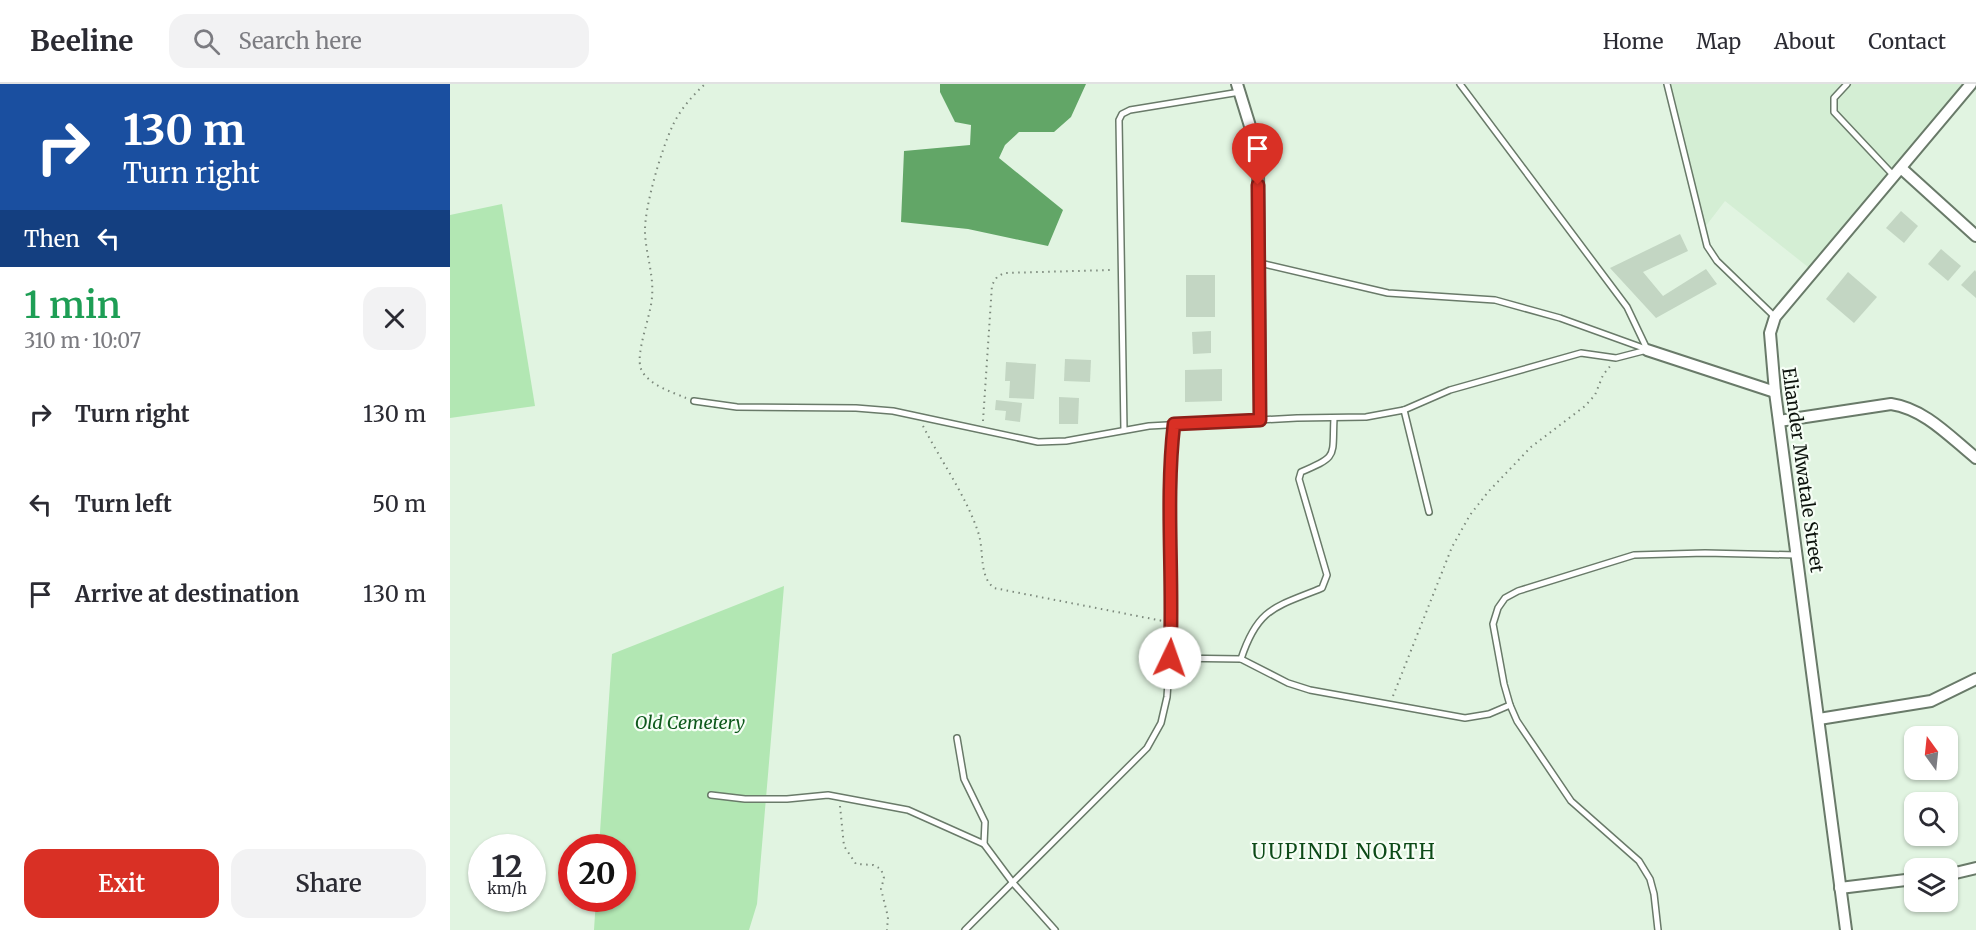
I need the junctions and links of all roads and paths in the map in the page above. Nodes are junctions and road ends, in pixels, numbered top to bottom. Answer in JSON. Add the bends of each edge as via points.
{"nodes":[{"id":1,"x":705,"y":84,"type":"edge"},
{"id":2,"x":1460,"y":84,"type":"edge"},
{"id":3,"x":1667,"y":84,"type":"edge"},
{"id":4,"x":1847,"y":84,"type":"edge"},
{"id":5,"x":1971,"y":84,"type":"edge"},
{"id":6,"x":1238,"y":88,"type":"edge"},
{"id":7,"x":1897,"y":172,"type":"junction"},
{"id":8,"x":1976,"y":236,"type":"edge"},
{"id":9,"x":1260,"y":263,"type":"junction"},
{"id":10,"x":1120,"y":270,"type":"junction"},
{"id":11,"x":1775,"y":317,"type":"junction"},
{"id":12,"x":1647,"y":350,"type":"junction"},
{"id":13,"x":1616,"y":358,"type":"junction"},
{"id":14,"x":1775,"y":392,"type":"junction"},
{"id":15,"x":694,"y":401,"type":"joint"},
{"id":16,"x":1404,"y":410,"type":"junction"},
{"id":17,"x":918,"y":416,"type":"junction"},
{"id":18,"x":1335,"y":418,"type":"junction"},
{"id":19,"x":1260,"y":420,"type":"junction"},
{"id":20,"x":1779,"y":421,"type":"junction"},
{"id":21,"x":1174,"y":424,"type":"junction"},
{"id":22,"x":1124,"y":430,"type":"junction"},
{"id":23,"x":983,"y":431,"type":"junction"},
{"id":24,"x":1976,"y":458,"type":"edge"},
{"id":25,"x":1429,"y":512,"type":"dead end"},
{"id":26,"x":1797,"y":555,"type":"junction"},
{"id":27,"x":1172,"y":623,"type":"junction"},
{"id":28,"x":1170,"y":658,"type":"junction"},
{"id":29,"x":1241,"y":659,"type":"junction"},
{"id":30,"x":1976,"y":680,"type":"edge"},
{"id":31,"x":1390,"y":705,"type":"junction"},
{"id":32,"x":1510,"y":705,"type":"junction"},
{"id":33,"x":1819,"y":719,"type":"junction"},
{"id":34,"x":957,"y":738,"type":"dead end"},
{"id":35,"x":711,"y":795,"type":"dead end"},
{"id":36,"x":840,"y":797,"type":"junction"},
{"id":37,"x":984,"y":844,"type":"junction"},
{"id":38,"x":1976,"y":868,"type":"edge"},
{"id":39,"x":1958,"y":872,"type":"edge"},
{"id":40,"x":1904,"y":880,"type":"edge"},
{"id":41,"x":1013,"y":883,"type":"junction"},
{"id":42,"x":1840,"y":888,"type":"junction"},
{"id":43,"x":887,"y":930,"type":"edge"},
{"id":44,"x":965,"y":930,"type":"edge"},
{"id":45,"x":1055,"y":930,"type":"edge"},
{"id":46,"x":1658,"y":930,"type":"edge"},
{"id":47,"x":1846,"y":930,"type":"edge"}],
"edges":[{"from":1,"to":15,"type":"path","via":[[672,126],[646,214],[652,297],[639,356],[641,369],[649,380]]},
{"from":2,"to":12,"type":"lane","via":[[1627,308]]},
{"from":3,"to":11,"type":"lane","via":[[1707,246],[1717,261]]},
{"from":4,"to":7,"type":"lane","via":[[1834,98],[1834,112]]},
{"from":5,"to":7,"type":"street"},
{"from":6,"to":9,"type":"street","via":[[1258,165]]},
{"from":6,"to":10,"type":"lane","via":[[1122,114]]},
{"from":7,"to":8,"type":"street"},
{"from":7,"to":11,"type":"street"},
{"from":9,"to":12,"type":"lane","via":[[1388,293],[1494,300],[1560,318]]},
{"from":9,"to":19,"type":"street"},
{"from":10,"to":22,"type":"lane"},
{"from":10,"to":23,"type":"path","via":[[1004,273],[997,277],[992,285]]},
{"from":11,"to":14,"type":"street","name":"Eliander Mwatale Street","via":[[1770,333]]},
{"from":12,"to":13,"type":"lane"},
{"from":12,"to":14,"type":"street"},
{"from":13,"to":16,"type":"lane","via":[[1581,353],[1450,390]]},
{"from":13,"to":31,"type":"path","via":[[1585,406],[1531,447],[1470,515],[1452,547]]},
{"from":14,"to":20,"type":"street","name":"Eliander Mwatale Street"},
{"from":15,"to":17,"type":"lane","via":[[737,407],[856,408]]},
{"from":16,"to":18,"type":"lane"},
{"from":16,"to":25,"type":"lane"},
{"from":17,"to":23,"type":"lane"},
{"from":17,"to":27,"type":"path","via":[[975,522],[989,584]]},
{"from":18,"to":19,"type":"lane"},
{"from":18,"to":29,"type":"lane","via":[[1329,459],[1301,472],[1299,479],[1326,582],[1322,588],[1276,606],[1261,617]]},
{"from":19,"to":21,"type":"lane"},
{"from":20,"to":24,"type":"street","via":[[1891,404],[1906,406]]},
{"from":20,"to":26,"type":"street","name":"Eliander Mwatale Street"},
{"from":21,"to":22,"type":"lane"},
{"from":21,"to":27,"type":"lane","via":[[1170,480]]},
{"from":22,"to":23,"type":"lane","via":[[1087,439],[1038,442]]},
{"from":26,"to":32,"type":"lane","via":[[1634,555],[1518,591],[1505,598],[1493,624]]},
{"from":26,"to":33,"type":"street","name":"Eliander Mwatale Street"},
{"from":27,"to":28,"type":"lane"},
{"from":28,"to":29,"type":"lane"},
{"from":28,"to":41,"type":"lane","via":[[1161,723],[1147,748]]},
{"from":29,"to":31,"type":"lane","via":[[1310,690]]},
{"from":30,"to":33,"type":"street","via":[[1931,701]]},
{"from":31,"to":32,"type":"lane","via":[[1465,718]]},
{"from":32,"to":46,"type":"lane","via":[[1571,801],[1639,861],[1650,879]]},
{"from":33,"to":42,"type":"street","name":"Eliander Mwatale Street"},
{"from":34,"to":37,"type":"lane","via":[[964,779],[985,822]]},
{"from":35,"to":36,"type":"lane","via":[[744,799]]},
{"from":36,"to":37,"type":"lane","via":[[908,810]]},
{"from":36,"to":43,"type":"path","via":[[844,846],[856,864],[873,865],[881,869],[885,878],[881,889]]},
{"from":37,"to":41,"type":"lane"},
{"from":38,"to":39,"type":"street"},
{"from":40,"to":42,"type":"street"},
{"from":41,"to":44,"type":"lane"},
{"from":41,"to":45,"type":"lane"},
{"from":42,"to":47,"type":"street","name":"Eliander Mwatale Street"}]}
